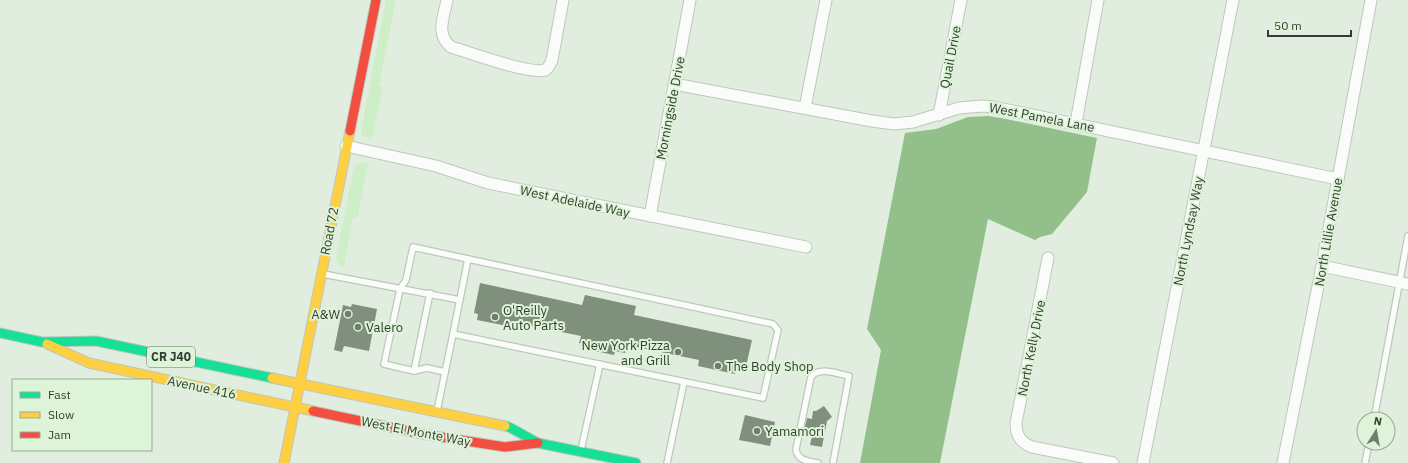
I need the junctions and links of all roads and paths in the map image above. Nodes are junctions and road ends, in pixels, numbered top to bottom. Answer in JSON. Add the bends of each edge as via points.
{"nodes":[{"id":1,"x":376,"y":0,"type":"edge"},
{"id":2,"x":447,"y":0,"type":"edge"},
{"id":3,"x":563,"y":0,"type":"edge"},
{"id":4,"x":690,"y":0,"type":"edge"},
{"id":5,"x":826,"y":0,"type":"edge"},
{"id":6,"x":961,"y":0,"type":"edge"},
{"id":7,"x":1098,"y":0,"type":"edge"},
{"id":8,"x":1233,"y":0,"type":"edge"},
{"id":9,"x":1371,"y":0,"type":"edge"},
{"id":10,"x":674,"y":84,"type":"junction"},
{"id":11,"x":805,"y":108,"type":"junction"},
{"id":12,"x":939,"y":115,"type":"junction"},
{"id":13,"x":1076,"y":124,"type":"junction"},
{"id":14,"x":346,"y":146,"type":"junction"},
{"id":15,"x":1204,"y":150,"type":"junction"},
{"id":16,"x":1338,"y":179,"type":"junction"},
{"id":17,"x":650,"y":216,"type":"junction"},
{"id":18,"x":1408,"y":236,"type":"edge"},
{"id":19,"x":806,"y":247,"type":"dead end"},
{"id":20,"x":1048,"y":258,"type":"dead end"},
{"id":21,"x":468,"y":259,"type":"junction"},
{"id":22,"x":1322,"y":266,"type":"junction"},
{"id":23,"x":321,"y":274,"type":"junction"},
{"id":24,"x":1404,"y":283,"type":"edge"},
{"id":25,"x":400,"y":289,"type":"junction"},
{"id":26,"x":430,"y":293,"type":"junction"},
{"id":27,"x":460,"y":300,"type":"junction"},
{"id":28,"x":0,"y":333,"type":"edge"},
{"id":29,"x":453,"y":334,"type":"junction"},
{"id":30,"x":42,"y":342,"type":"junction"},
{"id":31,"x":600,"y":364,"type":"junction"},
{"id":32,"x":414,"y":370,"type":"junction"},
{"id":33,"x":445,"y":372,"type":"junction"},
{"id":34,"x":684,"y":382,"type":"junction"},
{"id":35,"x":300,"y":383,"type":"junction"},
{"id":36,"x":295,"y":407,"type":"junction"},
{"id":37,"x":436,"y":411,"type":"junction"},
{"id":38,"x":1376,"y":411,"type":"edge"},
{"id":39,"x":538,"y":443,"type":"junction"},
{"id":40,"x":1367,"y":451,"type":"edge"},
{"id":41,"x":581,"y":452,"type":"junction"},
{"id":42,"x":284,"y":463,"type":"edge"},
{"id":43,"x":636,"y":463,"type":"edge"},
{"id":44,"x":667,"y":463,"type":"edge"},
{"id":45,"x":818,"y":463,"type":"edge"},
{"id":46,"x":833,"y":463,"type":"edge"},
{"id":47,"x":1113,"y":463,"type":"edge"},
{"id":48,"x":1143,"y":463,"type":"edge"},
{"id":49,"x":1283,"y":463,"type":"edge"},
{"id":50,"x":1365,"y":463,"type":"edge"}],
"edges":[{"from":1,"to":14,"type":"main road","name":"Road 72"},
{"from":2,"to":3,"type":"street","via":[[441,29],[445,42],[450,47],[538,71],[549,67],[552,60]]},
{"from":4,"to":10,"type":"street","name":"Morningside Drive"},
{"from":5,"to":11,"type":"street"},
{"from":6,"to":12,"type":"street","name":"Quail Drive"},
{"from":7,"to":13,"type":"street"},
{"from":8,"to":15,"type":"street","name":"North Lyndsay Way"},
{"from":9,"to":16,"type":"street","name":"North Lillie Avenue"},
{"from":10,"to":11,"type":"street","name":"West Pamela Lane"},
{"from":10,"to":17,"type":"street","name":"Morningside Drive"},
{"from":11,"to":12,"type":"street","name":"West Pamela Lane","via":[[894,124]]},
{"from":12,"to":13,"type":"street","name":"West Pamela Lane","via":[[958,108],[982,106]]},
{"from":13,"to":15,"type":"street","name":"West Pamela Lane"},
{"from":14,"to":17,"type":"street","name":"West Adelaide Way","via":[[436,166],[488,183]]},
{"from":14,"to":23,"type":"main road","name":"Road 72"},
{"from":15,"to":16,"type":"street","name":"West Pamela Lane"},
{"from":15,"to":48,"type":"street","name":"North Lyndsay Way"},
{"from":16,"to":22,"type":"street","name":"North Lillie Avenue"},
{"from":17,"to":19,"type":"street","name":"West Adelaide Way"},
{"from":18,"to":24,"type":"lane"},
{"from":20,"to":47,"type":"street","name":"North Kelly Drive","via":[[1016,430],[1019,438],[1032,447]]},
{"from":21,"to":25,"type":"lane","via":[[413,247],[406,280]]},
{"from":21,"to":27,"type":"lane"},
{"from":21,"to":34,"type":"lane","via":[[773,324],[778,330],[763,398]]},
{"from":22,"to":24,"type":"street"},
{"from":22,"to":49,"type":"street","name":"North Lillie Avenue"},
{"from":23,"to":25,"type":"lane"},
{"from":23,"to":35,"type":"main road","name":"Road 72"},
{"from":24,"to":38,"type":"lane"},
{"from":25,"to":26,"type":"lane"},
{"from":25,"to":32,"type":"lane","via":[[384,364]]},
{"from":26,"to":27,"type":"lane"},
{"from":26,"to":32,"type":"lane"},
{"from":27,"to":29,"type":"lane"},
{"from":28,"to":30,"type":"main road","name":"Avenue 416","number":"CR J40"},
{"from":29,"to":31,"type":"lane"},
{"from":29,"to":33,"type":"lane"},
{"from":30,"to":35,"type":"main road","name":"Avenue 416","number":"CR J40","via":[[96,341]]},
{"from":30,"to":36,"type":"main road","name":"Avenue 416","number":"CR J40","via":[[89,363]]},
{"from":31,"to":34,"type":"lane"},
{"from":31,"to":41,"type":"lane"},
{"from":32,"to":33,"type":"lane","via":[[427,368]]},
{"from":33,"to":37,"type":"lane"},
{"from":34,"to":44,"type":"lane"},
{"from":35,"to":36,"type":"main road","name":"Road 72"},
{"from":35,"to":37,"type":"main road","name":"West El Monte Way","number":"CR J40"},
{"from":36,"to":39,"type":"main road","name":"West El Monte Way","number":"CR J40","via":[[422,434],[497,446]]},
{"from":36,"to":42,"type":"main road","name":"Road 72"},
{"from":37,"to":39,"type":"main road","name":"West El Monte Way","number":"CR J40","via":[[509,427]]},
{"from":39,"to":41,"type":"main road","name":"West El Monte Way","number":"CR J40"},
{"from":40,"to":50,"type":"lane"},
{"from":41,"to":43,"type":"main road","name":"West El Monte Way","number":"CR J40"},
{"from":45,"to":46,"type":"lane","via":[[800,459],[796,449],[811,377],[822,371],[849,376]]}]}
